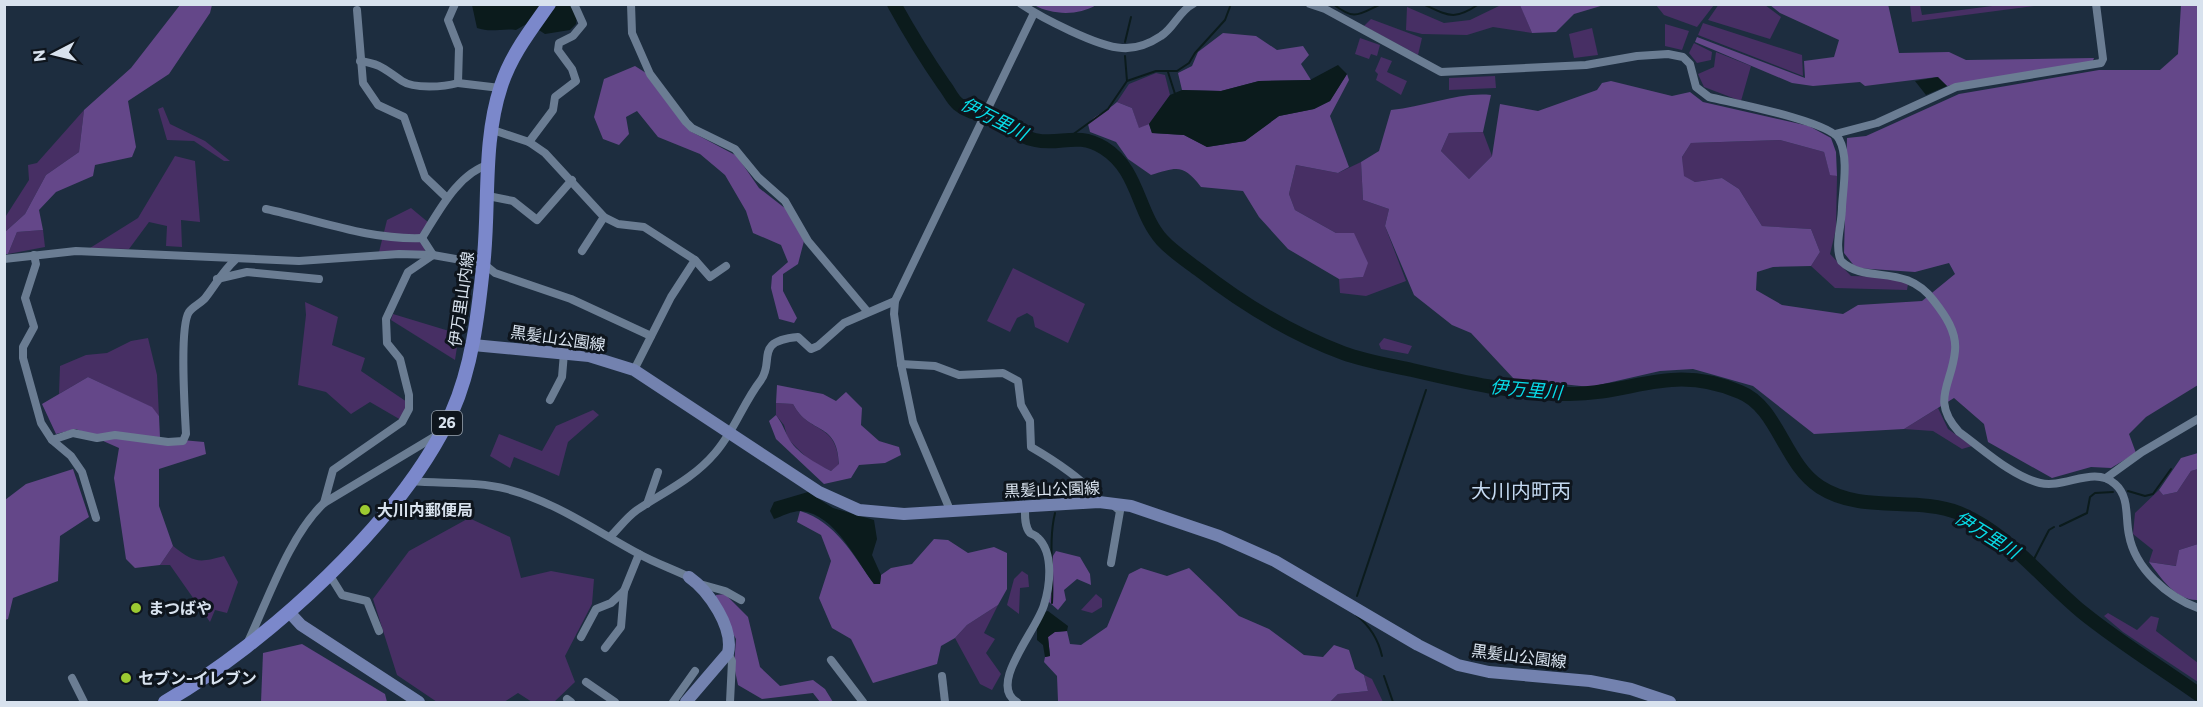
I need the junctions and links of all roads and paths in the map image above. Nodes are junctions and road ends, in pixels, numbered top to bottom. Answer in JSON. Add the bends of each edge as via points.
{"nodes":[{"id":1,"x":456,"y":4,"type":"edge"},
{"id":2,"x":549,"y":4,"type":"edge"},
{"id":3,"x":574,"y":4,"type":"edge"},
{"id":4,"x":632,"y":4,"type":"edge"},
{"id":5,"x":1021,"y":4,"type":"edge"},
{"id":6,"x":1193,"y":4,"type":"edge"},
{"id":7,"x":1310,"y":4,"type":"edge"},
{"id":8,"x":2096,"y":4,"type":"edge"},
{"id":9,"x":357,"y":10,"type":"dead end"},
{"id":10,"x":1034,"y":13,"type":"junction"},
{"id":11,"x":360,"y":61,"type":"junction"},
{"id":12,"x":458,"y":83,"type":"junction"},
{"id":13,"x":500,"y":88,"type":"junction"},
{"id":14,"x":493,"y":130,"type":"junction"},
{"id":15,"x":1835,"y":134,"type":"junction"},
{"id":16,"x":529,"y":142,"type":"junction"},
{"id":17,"x":490,"y":164,"type":"junction"},
{"id":18,"x":572,"y":180,"type":"junction"},
{"id":19,"x":488,"y":196,"type":"junction"},
{"id":20,"x":447,"y":198,"type":"junction"},
{"id":21,"x":266,"y":208,"type":"dead end"},
{"id":22,"x":604,"y":217,"type":"junction"},
{"id":23,"x":422,"y":238,"type":"junction"},
{"id":24,"x":582,"y":251,"type":"dead end"},
{"id":25,"x":34,"y":255,"type":"junction"},
{"id":26,"x":433,"y":255,"type":"junction"},
{"id":27,"x":4,"y":259,"type":"edge"},
{"id":28,"x":235,"y":260,"type":"junction"},
{"id":29,"x":695,"y":260,"type":"junction"},
{"id":30,"x":484,"y":264,"type":"junction"},
{"id":31,"x":726,"y":266,"type":"dead end"},
{"id":32,"x":216,"y":279,"type":"junction"},
{"id":33,"x":319,"y":279,"type":"dead end"},
{"id":34,"x":895,"y":301,"type":"junction"},
{"id":35,"x":867,"y":311,"type":"junction"},
{"id":36,"x":651,"y":336,"type":"junction"},
{"id":37,"x":473,"y":345,"type":"junction"},
{"id":38,"x":564,"y":353,"type":"junction"},
{"id":39,"x":901,"y":364,"type":"junction"},
{"id":40,"x":634,"y":370,"type":"junction"},
{"id":41,"x":550,"y":400,"type":"dead end"},
{"id":42,"x":2199,"y":419,"type":"edge"},
{"id":43,"x":442,"y":432,"type":"junction"},
{"id":44,"x":730,"y":433,"type":"junction"},
{"id":45,"x":52,"y":440,"type":"junction"},
{"id":46,"x":658,"y":472,"type":"dead end"},
{"id":47,"x":2106,"y":478,"type":"junction"},
{"id":48,"x":411,"y":481,"type":"junction"},
{"id":49,"x":1098,"y":502,"type":"junction"},
{"id":50,"x":324,"y":503,"type":"junction"},
{"id":51,"x":647,"y":504,"type":"junction"},
{"id":52,"x":1112,"y":504,"type":"junction"},
{"id":53,"x":1024,"y":506,"type":"junction"},
{"id":54,"x":950,"y":510,"type":"junction"},
{"id":55,"x":96,"y":518,"type":"dead end"},
{"id":56,"x":611,"y":536,"type":"junction"},
{"id":57,"x":639,"y":554,"type":"junction"},
{"id":58,"x":1111,"y":562,"type":"dead end"},
{"id":59,"x":329,"y":574,"type":"junction"},
{"id":60,"x":689,"y":577,"type":"joint"},
{"id":61,"x":700,"y":584,"type":"junction"},
{"id":62,"x":624,"y":591,"type":"junction"},
{"id":63,"x":741,"y":600,"type":"dead end"},
{"id":64,"x":2199,"y":608,"type":"edge"},
{"id":65,"x":289,"y":612,"type":"junction"},
{"id":66,"x":379,"y":631,"type":"dead end"},
{"id":67,"x":580,"y":637,"type":"dead end"},
{"id":68,"x":245,"y":648,"type":"junction"},
{"id":69,"x":605,"y":648,"type":"dead end"},
{"id":70,"x":728,"y":653,"type":"junction"},
{"id":71,"x":831,"y":660,"type":"dead end"},
{"id":72,"x":695,"y":671,"type":"dead end"},
{"id":73,"x":942,"y":676,"type":"dead end"},
{"id":74,"x":72,"y":678,"type":"dead end"},
{"id":75,"x":586,"y":682,"type":"dead end"},
{"id":76,"x":84,"y":702,"type":"edge"},
{"id":77,"x":165,"y":702,"type":"edge"},
{"id":78,"x":419,"y":702,"type":"edge"},
{"id":79,"x":615,"y":702,"type":"edge"},
{"id":80,"x":673,"y":702,"type":"edge"},
{"id":81,"x":686,"y":702,"type":"edge"},
{"id":82,"x":730,"y":702,"type":"edge"},
{"id":83,"x":863,"y":702,"type":"edge"},
{"id":84,"x":945,"y":702,"type":"edge"},
{"id":85,"x":1017,"y":702,"type":"edge"},
{"id":86,"x":1670,"y":702,"type":"edge"}],
"edges":[{"from":1,"to":12,"type":"street","via":[[448,20],[459,48]]},
{"from":2,"to":13,"type":"main road","name":"伊万里山内線","number":"26","via":[[516,50]]},
{"from":3,"to":16,"type":"street","via":[[584,24],[559,43],[558,50],[576,81],[555,97],[553,110]]},
{"from":4,"to":35,"type":"street","via":[[632,33],[650,74],[686,122],[735,149],[785,201],[808,241]]},
{"from":5,"to":10,"type":"street"},
{"from":6,"to":10,"type":"street","via":[[1164,35],[1128,48],[1065,29]]},
{"from":7,"to":15,"type":"street","via":[[1441,72],[1586,65],[1668,54],[1683,57],[1690,64],[1696,87],[1709,97],[1808,122]]},
{"from":8,"to":15,"type":"street","via":[[2101,63],[1956,87],[1877,123]]},
{"from":9,"to":11,"type":"street"},
{"from":10,"to":34,"type":"street"},
{"from":11,"to":12,"type":"street","via":[[388,69],[417,88]]},
{"from":11,"to":20,"type":"street","via":[[363,83],[378,105],[404,117],[425,177]]},
{"from":12,"to":13,"type":"street"},
{"from":13,"to":14,"type":"main road","name":"伊万里山内線","number":"26"},
{"from":14,"to":16,"type":"street"},
{"from":14,"to":17,"type":"main road","name":"伊万里山内線","number":"26"},
{"from":15,"to":47,"type":"street","via":[[1843,159],[1842,231],[1837,245],[1841,261],[1859,272],[1904,278],[1933,299],[1955,339],[1944,388],[1951,423],[2024,478],[2054,485],[2086,477]]},
{"from":16,"to":18,"type":"street"},
{"from":17,"to":19,"type":"main road","name":"伊万里山内線","number":"26"},
{"from":17,"to":20,"type":"street","via":[[476,168]]},
{"from":18,"to":19,"type":"street","via":[[537,220],[513,201]]},
{"from":18,"to":22,"type":"street"},
{"from":19,"to":30,"type":"main road","name":"伊万里山内線","number":"26"},
{"from":20,"to":23,"type":"street"},
{"from":21,"to":23,"type":"street","via":[[382,237]]},
{"from":22,"to":24,"type":"street"},
{"from":22,"to":29,"type":"street","via":[[618,224],[644,227]]},
{"from":23,"to":26,"type":"street"},
{"from":25,"to":27,"type":"street"},
{"from":25,"to":28,"type":"street","via":[[76,251]]},
{"from":25,"to":45,"type":"street","via":[[36,264],[25,298],[34,327],[23,358],[41,423]]},
{"from":26,"to":28,"type":"street"},
{"from":26,"to":30,"type":"street"},
{"from":26,"to":50,"type":"street","via":[[408,272],[386,319],[387,343],[400,359],[409,409],[402,422],[333,470]]},
{"from":28,"to":32,"type":"street"},
{"from":29,"to":31,"type":"street","via":[[710,277]]},
{"from":29,"to":36,"type":"street","via":[[670,297]]},
{"from":30,"to":36,"type":"street","via":[[495,273],[571,299]]},
{"from":30,"to":37,"type":"main road","name":"伊万里山内線","number":"26"},
{"from":32,"to":33,"type":"street","via":[[247,272]]},
{"from":32,"to":45,"type":"street","via":[[206,298],[189,312],[186,320],[183,441],[115,435],[97,438],[73,433]]},
{"from":34,"to":35,"type":"street"},
{"from":34,"to":39,"type":"street"},
{"from":35,"to":44,"type":"street","via":[[811,349],[798,337],[783,338],[770,348],[764,376],[749,394],[741,418]]},
{"from":36,"to":40,"type":"street"},
{"from":37,"to":38,"type":"main road","name":"黒髪山公園線"},
{"from":37,"to":43,"type":"main road","name":"伊万里山内線","number":"26"},
{"from":38,"to":40,"type":"main road","name":"黒髪山公園線"},
{"from":38,"to":41,"type":"street","via":[[562,377]]},
{"from":39,"to":49,"type":"street","via":[[935,366],[959,375],[1003,373],[1018,381],[1021,405],[1030,422],[1031,447],[1090,490]]},
{"from":39,"to":54,"type":"street","via":[[913,422]]},
{"from":40,"to":44,"type":"main road","name":"黒髪山公園線"},
{"from":42,"to":47,"type":"street"},
{"from":43,"to":48,"type":"main road","name":"伊万里山内線","number":"26"},
{"from":43,"to":50,"type":"street"},
{"from":44,"to":51,"type":"street","via":[[714,454],[678,486]]},
{"from":44,"to":54,"type":"main road","name":"黒髪山公園線","via":[[819,492],[859,510],[896,514]]},
{"from":45,"to":55,"type":"street","via":[[82,472]]},
{"from":46,"to":51,"type":"street"},
{"from":47,"to":64,"type":"street","via":[[2122,493],[2131,546],[2138,559],[2166,592]]},
{"from":48,"to":56,"type":"street","via":[[507,489]]},
{"from":48,"to":59,"type":"main road","name":"伊万里山内線","number":"26"},
{"from":49,"to":52,"type":"main road","name":"黒髪山公園線"},
{"from":49,"to":53,"type":"main road","name":"黒髪山公園線"},
{"from":50,"to":68,"type":"street","via":[[311,514]]},
{"from":51,"to":56,"type":"street"},
{"from":52,"to":58,"type":"street","via":[[1120,511]]},
{"from":52,"to":86,"type":"main road","name":"黒髪山公園線","via":[[1183,522],[1275,561],[1458,665],[1489,672],[1590,681]]},
{"from":53,"to":54,"type":"main road","name":"黒髪山公園線"},
{"from":53,"to":85,"type":"street","via":[[1027,526],[1046,551],[1050,574],[1044,605],[1007,675],[1006,692]]},
{"from":56,"to":57,"type":"street"},
{"from":57,"to":60,"type":"street"},
{"from":57,"to":62,"type":"street"},
{"from":59,"to":65,"type":"main road","name":"伊万里山内線","number":"26"},
{"from":59,"to":66,"type":"street","via":[[342,595],[367,601]]},
{"from":60,"to":61,"type":"main road"},
{"from":61,"to":63,"type":"street"},
{"from":61,"to":70,"type":"main road","via":[[726,628]]},
{"from":62,"to":67,"type":"street","via":[[611,603],[596,609]]},
{"from":62,"to":69,"type":"street","via":[[621,627]]},
{"from":65,"to":68,"type":"main road","name":"伊万里山内線","number":"26"},
{"from":65,"to":78,"type":"main road","via":[[301,625]]},
{"from":68,"to":77,"type":"main road","name":"伊万里山内線","number":"26"},
{"from":70,"to":81,"type":"main road"},
{"from":70,"to":82,"type":"street","via":[[732,661]]},
{"from":71,"to":83,"type":"street"},
{"from":72,"to":80,"type":"street"},
{"from":73,"to":84,"type":"street"},
{"from":74,"to":76,"type":"street"},
{"from":75,"to":79,"type":"street"}]}
